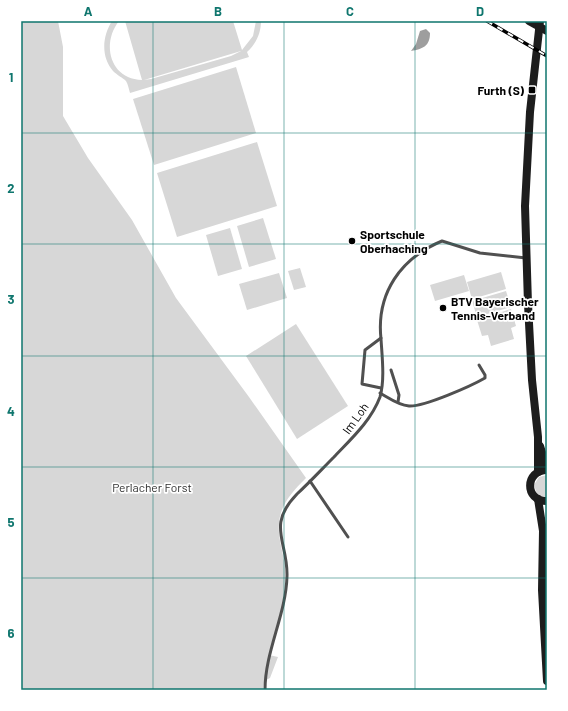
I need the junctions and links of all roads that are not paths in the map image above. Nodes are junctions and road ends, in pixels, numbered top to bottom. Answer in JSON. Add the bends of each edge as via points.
{"nodes":[{"id":1,"x":529,"y":21,"type":"edge"},
{"id":2,"x":540,"y":21,"type":"edge"},
{"id":3,"x":547,"y":31,"type":"edge"},
{"id":4,"x":526,"y":258,"type":"junction"},
{"id":5,"x":381,"y":338,"type":"junction"},
{"id":6,"x":479,"y":364,"type":"dead end"},
{"id":7,"x":391,"y":370,"type":"dead end"},
{"id":8,"x":381,"y":388,"type":"junction"},
{"id":9,"x":380,"y":393,"type":"junction"},
{"id":10,"x":398,"y":402,"type":"junction"},
{"id":11,"x":538,"y":437,"type":"junction"},
{"id":12,"x":547,"y":470,"type":"edge"},
{"id":13,"x":538,"y":472,"type":"junction"},
{"id":14,"x":310,"y":482,"type":"junction"},
{"id":15,"x":543,"y":500,"type":"edge"},
{"id":16,"x":547,"y":516,"type":"edge"},
{"id":17,"x":543,"y":531,"type":"junction"},
{"id":18,"x":348,"y":537,"type":"dead end"},
{"id":19,"x":547,"y":681,"type":"edge"},
{"id":20,"x":265,"y":690,"type":"edge"}],
"edges":[{"from":1,"to":3,"type":"main road"},
{"from":2,"to":4,"type":"main road","via":[[528,136]]},
{"from":4,"to":5,"type":"lane","name":"Im Loh","via":[[480,254],[442,240],[428,247],[414,256],[390,286],[382,312]]},
{"from":4,"to":11,"type":"main road","via":[[532,380]]},
{"from":5,"to":8,"type":"lane","name":"Im Loh","via":[[384,361]]},
{"from":5,"to":8,"type":"lane","via":[[365,350],[362,384]]},
{"from":6,"to":10,"type":"lane","via":[[485,378],[478,382],[417,405],[410,406]]},
{"from":7,"to":10,"type":"lane"},
{"from":8,"to":9,"type":"lane","name":"Im Loh"},
{"from":9,"to":10,"type":"lane"},
{"from":9,"to":14,"type":"lane","name":"Im Loh","via":[[374,409],[361,429]]},
{"from":11,"to":12,"type":"main road"},
{"from":11,"to":13,"type":"main road"},
{"from":12,"to":13,"type":"main road"},
{"from":13,"to":15,"type":"main road","via":[[532,478],[530,486],[532,494]]},
{"from":14,"to":18,"type":"lane"},
{"from":14,"to":20,"type":"lane","name":"Im Loh","via":[[288,504],[281,523],[287,576]]},
{"from":15,"to":17,"type":"main road"},
{"from":16,"to":17,"type":"main road"},
{"from":17,"to":19,"type":"main road","via":[[542,590]]}]}
